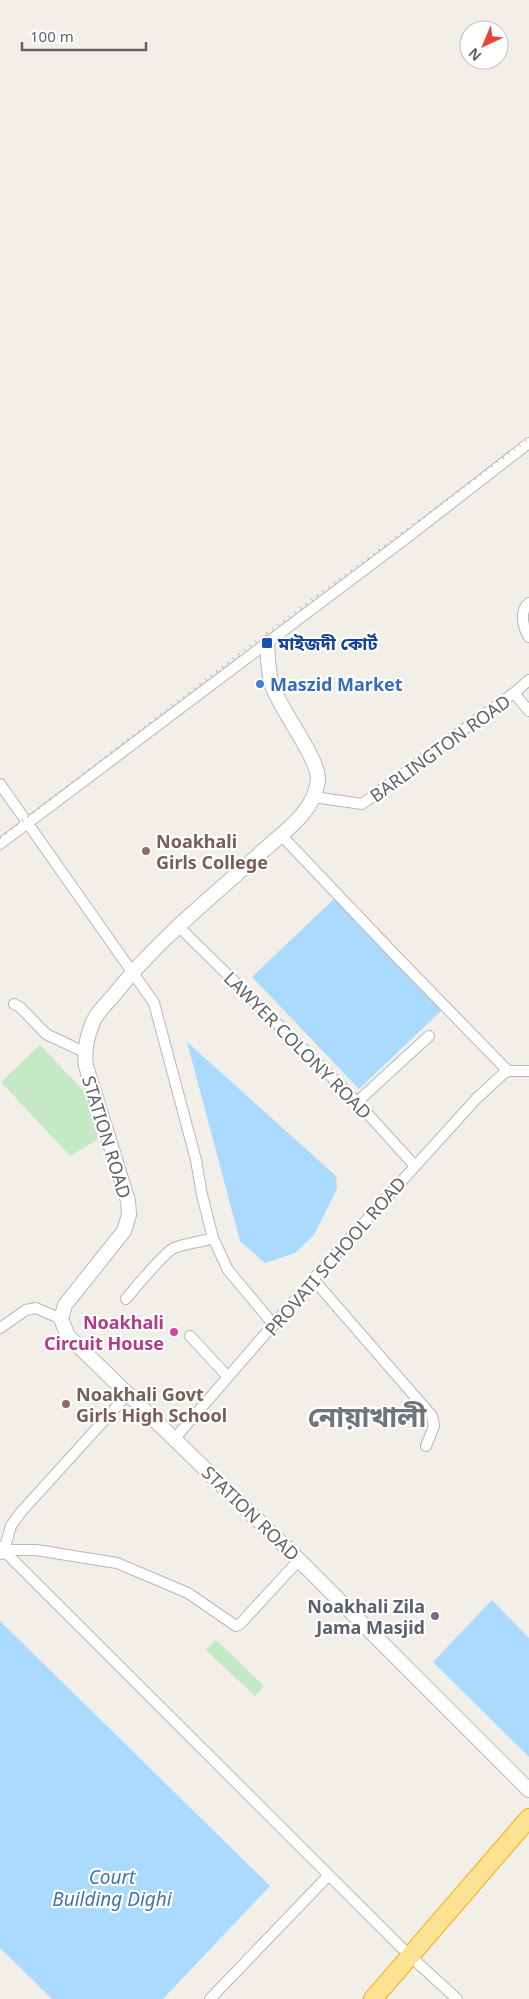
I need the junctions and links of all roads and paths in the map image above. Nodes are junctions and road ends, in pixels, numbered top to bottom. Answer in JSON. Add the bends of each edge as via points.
{"nodes":[{"id":1,"x":529,"y":443,"type":"edge"},
{"id":2,"x":529,"y":603,"type":"edge"},
{"id":3,"x":529,"y":637,"type":"edge"},
{"id":4,"x":267,"y":643,"type":"junction"},
{"id":5,"x":529,"y":680,"type":"edge"},
{"id":6,"x":514,"y":693,"type":"junction"},
{"id":7,"x":529,"y":711,"type":"edge"},
{"id":8,"x":0,"y":784,"type":"edge"},
{"id":9,"x":314,"y":797,"type":"junction"},
{"id":10,"x":28,"y":823,"type":"junction"},
{"id":11,"x":281,"y":834,"type":"junction"},
{"id":12,"x":0,"y":844,"type":"edge"},
{"id":13,"x":178,"y":926,"type":"junction"},
{"id":14,"x":132,"y":972,"type":"junction"},
{"id":15,"x":14,"y":1004,"type":"dead end"},
{"id":16,"x":429,"y":1036,"type":"dead end"},
{"id":17,"x":84,"y":1052,"type":"junction"},
{"id":18,"x":508,"y":1071,"type":"junction"},
{"id":19,"x":529,"y":1071,"type":"edge"},
{"id":20,"x":357,"y":1102,"type":"junction"},
{"id":21,"x":415,"y":1166,"type":"junction"},
{"id":22,"x":213,"y":1238,"type":"junction"},
{"id":23,"x":313,"y":1279,"type":"junction"},
{"id":24,"x":126,"y":1300,"type":"dead end"},
{"id":25,"x":61,"y":1319,"type":"junction"},
{"id":26,"x":274,"y":1326,"type":"junction"},
{"id":27,"x":0,"y":1328,"type":"edge"},
{"id":28,"x":190,"y":1336,"type":"dead end"},
{"id":29,"x":228,"y":1377,"type":"junction"},
{"id":30,"x":128,"y":1394,"type":"junction"},
{"id":31,"x":175,"y":1438,"type":"junction"},
{"id":32,"x":426,"y":1446,"type":"dead end"},
{"id":33,"x":1,"y":1550,"type":"edge"},
{"id":34,"x":300,"y":1560,"type":"junction"},
{"id":35,"x":529,"y":1790,"type":"edge"},
{"id":36,"x":529,"y":1818,"type":"edge"},
{"id":37,"x":329,"y":1875,"type":"junction"},
{"id":38,"x":410,"y":1956,"type":"junction"},
{"id":39,"x":210,"y":1999,"type":"edge"},
{"id":40,"x":373,"y":1999,"type":"edge"},
{"id":41,"x":457,"y":1999,"type":"edge"}],
"edges":[{"from":1,"to":4,"type":"street"},
{"from":2,"to":3,"type":"street","via":[[525,606],[522,620]]},
{"from":4,"to":9,"type":"street","via":[[271,684],[316,766],[318,778]]},
{"from":4,"to":10,"type":"street"},
{"from":5,"to":6,"type":"street"},
{"from":6,"to":7,"type":"street","name":"BARLINGTON ROAD"},
{"from":6,"to":9,"type":"street","name":"BARLINGTON ROAD","via":[[362,804]]},
{"from":8,"to":10,"type":"street"},
{"from":9,"to":11,"type":"street","name":"STATION ROAD"},
{"from":10,"to":12,"type":"street"},
{"from":10,"to":14,"type":"street"},
{"from":11,"to":13,"type":"street","name":"STATION ROAD"},
{"from":11,"to":18,"type":"street"},
{"from":13,"to":14,"type":"street","name":"STATION ROAD"},
{"from":13,"to":20,"type":"street","name":"LAWYER COLONY ROAD"},
{"from":14,"to":17,"type":"street","name":"STATION ROAD","via":[[93,1021]]},
{"from":14,"to":22,"type":"street","via":[[154,1003],[196,1160]]},
{"from":15,"to":17,"type":"street","via":[[46,1034]]},
{"from":16,"to":20,"type":"street"},
{"from":17,"to":25,"type":"street","name":"STATION ROAD","via":[[128,1201],[129,1215],[124,1231],[65,1305]]},
{"from":18,"to":19,"type":"street"},
{"from":18,"to":21,"type":"street","name":"PROVATI SCHOOL ROAD","via":[[476,1099]]},
{"from":20,"to":21,"type":"street","name":"LAWYER COLONY ROAD"},
{"from":21,"to":23,"type":"street","name":"PROVATI SCHOOL ROAD"},
{"from":22,"to":24,"type":"street","via":[[174,1248]]},
{"from":22,"to":26,"type":"street","via":[[228,1270]]},
{"from":23,"to":26,"type":"street","name":"PROVATI SCHOOL ROAD"},
{"from":23,"to":32,"type":"street","via":[[432,1416],[434,1426]]},
{"from":25,"to":27,"type":"street","via":[[36,1308],[26,1310]]},
{"from":25,"to":30,"type":"street","name":"STATION ROAD","via":[[68,1336]]},
{"from":26,"to":29,"type":"street","name":"PROVATI SCHOOL ROAD"},
{"from":28,"to":29,"type":"street"},
{"from":29,"to":31,"type":"street","name":"PROVATI SCHOOL ROAD"},
{"from":30,"to":31,"type":"street","name":"STATION ROAD"},
{"from":30,"to":33,"type":"street","via":[[21,1512]]},
{"from":31,"to":34,"type":"street","name":"STATION ROAD"},
{"from":33,"to":34,"type":"street","via":[[36,1550],[118,1563],[188,1593],[236,1626]]},
{"from":33,"to":37,"type":"street"},
{"from":34,"to":35,"type":"street","name":"STATION ROAD"},
{"from":36,"to":38,"type":"highway"},
{"from":37,"to":38,"type":"street"},
{"from":37,"to":39,"type":"street"},
{"from":38,"to":40,"type":"highway"},
{"from":38,"to":41,"type":"street"}]}
